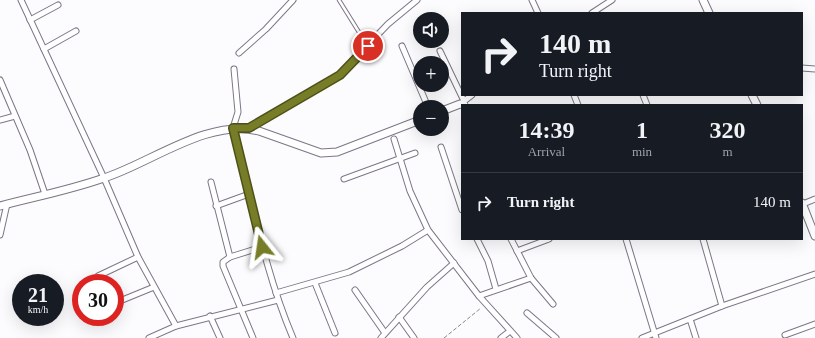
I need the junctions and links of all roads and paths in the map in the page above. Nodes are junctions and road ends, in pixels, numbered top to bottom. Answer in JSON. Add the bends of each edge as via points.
{"nodes":[{"id":1,"x":21,"y":0,"type":"edge"},
{"id":2,"x":293,"y":0,"type":"edge"},
{"id":3,"x":339,"y":0,"type":"edge"},
{"id":4,"x":417,"y":0,"type":"edge"},
{"id":5,"x":532,"y":0,"type":"edge"},
{"id":6,"x":612,"y":0,"type":"edge"},
{"id":7,"x":703,"y":0,"type":"edge"},
{"id":8,"x":58,"y":5,"type":"dead end"},
{"id":9,"x":538,"y":12,"type":"edge"},
{"id":10,"x":594,"y":12,"type":"edge"},
{"id":11,"x":709,"y":12,"type":"edge"},
{"id":12,"x":30,"y":20,"type":"junction"},
{"id":13,"x":76,"y":31,"type":"dead end"},
{"id":14,"x":368,"y":46,"type":"junction"},
{"id":15,"x":402,"y":46,"type":"dead end"},
{"id":16,"x":44,"y":49,"type":"junction"},
{"id":17,"x":440,"y":51,"type":"dead end"},
{"id":18,"x":239,"y":53,"type":"dead end"},
{"id":19,"x":803,"y":68,"type":"edge"},
{"id":20,"x":234,"y":69,"type":"dead end"},
{"id":21,"x":815,"y":69,"type":"edge"},
{"id":22,"x":0,"y":80,"type":"edge"},
{"id":23,"x":471,"y":96,"type":"edge"},
{"id":24,"x":425,"y":100,"type":"edge"},
{"id":25,"x":463,"y":103,"type":"edge"},
{"id":26,"x":449,"y":108,"type":"edge"},
{"id":27,"x":14,"y":116,"type":"junction"},
{"id":28,"x":0,"y":120,"type":"edge"},
{"id":29,"x":413,"y":123,"type":"edge"},
{"id":30,"x":233,"y":128,"type":"junction"},
{"id":31,"x":249,"y":128,"type":"junction"},
{"id":32,"x":394,"y":139,"type":"dead end"},
{"id":33,"x":441,"y":147,"type":"dead end"},
{"id":34,"x":415,"y":152,"type":"dead end"},
{"id":35,"x":400,"y":158,"type":"junction"},
{"id":36,"x":104,"y":178,"type":"junction"},
{"id":37,"x":344,"y":179,"type":"dead end"},
{"id":38,"x":211,"y":182,"type":"dead end"},
{"id":39,"x":45,"y":194,"type":"junction"},
{"id":40,"x":249,"y":194,"type":"junction"},
{"id":41,"x":815,"y":199,"type":"edge"},
{"id":42,"x":803,"y":203,"type":"edge"},
{"id":43,"x":3,"y":205,"type":"edge"},
{"id":44,"x":216,"y":206,"type":"junction"},
{"id":45,"x":461,"y":207,"type":"edge"},
{"id":46,"x":805,"y":217,"type":"edge"},
{"id":47,"x":428,"y":230,"type":"junction"},
{"id":48,"x":0,"y":235,"type":"edge"},
{"id":49,"x":815,"y":236,"type":"edge"},
{"id":50,"x":478,"y":240,"type":"edge"},
{"id":51,"x":511,"y":240,"type":"edge"},
{"id":52,"x":546,"y":240,"type":"edge"},
{"id":53,"x":626,"y":240,"type":"edge"},
{"id":54,"x":703,"y":240,"type":"edge"},
{"id":55,"x":262,"y":247,"type":"junction"},
{"id":56,"x":517,"y":251,"type":"junction"},
{"id":57,"x":138,"y":257,"type":"junction"},
{"id":58,"x":230,"y":257,"type":"junction"},
{"id":59,"x":454,"y":263,"type":"junction"},
{"id":60,"x":102,"y":274,"type":"edge"},
{"id":61,"x":815,"y":274,"type":"edge"},
{"id":62,"x":531,"y":278,"type":"junction"},
{"id":63,"x":315,"y":283,"type":"junction"},
{"id":64,"x":154,"y":287,"type":"junction"},
{"id":65,"x":496,"y":289,"type":"junction"},
{"id":66,"x":356,"y":290,"type":"dead end"},
{"id":67,"x":276,"y":293,"type":"junction"},
{"id":68,"x":479,"y":296,"type":"junction"},
{"id":69,"x":124,"y":299,"type":"edge"},
{"id":70,"x":278,"y":300,"type":"junction"},
{"id":71,"x":486,"y":304,"type":"junction"},
{"id":72,"x":553,"y":304,"type":"dead end"},
{"id":73,"x":722,"y":306,"type":"junction"},
{"id":74,"x":240,"y":310,"type":"junction"},
{"id":75,"x":526,"y":313,"type":"dead end"},
{"id":76,"x":210,"y":316,"type":"junction"},
{"id":77,"x":399,"y":317,"type":"junction"},
{"id":78,"x":690,"y":319,"type":"junction"},
{"id":79,"x":815,"y":324,"type":"edge"},
{"id":80,"x":176,"y":326,"type":"junction"},
{"id":81,"x":510,"y":331,"type":"junction"},
{"id":82,"x":335,"y":333,"type":"dead end"},
{"id":83,"x":385,"y":333,"type":"junction"},
{"id":84,"x":656,"y":335,"type":"edge"},
{"id":85,"x":785,"y":335,"type":"dead end"},
{"id":86,"x":157,"y":337,"type":"edge"},
{"id":87,"x":149,"y":338,"type":"edge"},
{"id":88,"x":220,"y":338,"type":"edge"},
{"id":89,"x":253,"y":338,"type":"edge"},
{"id":90,"x":293,"y":338,"type":"edge"},
{"id":91,"x":380,"y":338,"type":"edge"},
{"id":92,"x":414,"y":338,"type":"edge"},
{"id":93,"x":444,"y":338,"type":"edge"},
{"id":94,"x":501,"y":338,"type":"edge"},
{"id":95,"x":517,"y":338,"type":"edge"},
{"id":96,"x":556,"y":338,"type":"edge"},
{"id":97,"x":642,"y":338,"type":"edge"},
{"id":98,"x":696,"y":338,"type":"edge"}],
"edges":[{"from":1,"to":12,"type":"street"},
{"from":2,"to":18,"type":"street"},
{"from":3,"to":14,"type":"lane"},
{"from":4,"to":14,"type":"street","via":[[388,24]]},
{"from":5,"to":9,"type":"street"},
{"from":6,"to":10,"type":"street"},
{"from":7,"to":11,"type":"street"},
{"from":8,"to":12,"type":"street"},
{"from":12,"to":16,"type":"street"},
{"from":13,"to":16,"type":"street"},
{"from":14,"to":31,"type":"street","via":[[340,75]]},
{"from":15,"to":24,"type":"street"},
{"from":16,"to":36,"type":"street"},
{"from":17,"to":25,"type":"street"},
{"from":19,"to":21,"type":"street"},
{"from":20,"to":30,"type":"street","via":[[238,112]]},
{"from":22,"to":27,"type":"street"},
{"from":23,"to":25,"type":"street"},
{"from":25,"to":26,"type":"street"},
{"from":27,"to":28,"type":"street"},
{"from":27,"to":39,"type":"street","via":[[30,150]]},
{"from":29,"to":31,"type":"street","via":[[337,152],[321,153]]},
{"from":30,"to":31,"type":"street"},
{"from":30,"to":36,"type":"street","via":[[202,136]]},
{"from":30,"to":40,"type":"street"},
{"from":32,"to":35,"type":"street"},
{"from":33,"to":45,"type":"street"},
{"from":34,"to":35,"type":"street"},
{"from":35,"to":37,"type":"street"},
{"from":35,"to":47,"type":"street","via":[[410,191]]},
{"from":36,"to":39,"type":"street"},
{"from":36,"to":57,"type":"street"},
{"from":38,"to":44,"type":"street"},
{"from":39,"to":43,"type":"street"},
{"from":40,"to":44,"type":"street"},
{"from":40,"to":55,"type":"street"},
{"from":41,"to":42,"type":"street"},
{"from":43,"to":48,"type":"street"},
{"from":44,"to":58,"type":"street"},
{"from":46,"to":49,"type":"street"},
{"from":47,"to":59,"type":"street"},
{"from":47,"to":63,"type":"street","via":[[368,264]]},
{"from":50,"to":65,"type":"street","via":[[488,261]]},
{"from":51,"to":56,"type":"street"},
{"from":52,"to":56,"type":"street"},
{"from":53,"to":84,"type":"street"},
{"from":54,"to":73,"type":"street"},
{"from":55,"to":58,"type":"street"},
{"from":55,"to":67,"type":"street"},
{"from":56,"to":62,"type":"street"},
{"from":57,"to":60,"type":"street"},
{"from":57,"to":64,"type":"street"},
{"from":58,"to":74,"type":"street","via":[[222,263]]},
{"from":59,"to":68,"type":"street"},
{"from":59,"to":77,"type":"street"},
{"from":61,"to":73,"type":"street"},
{"from":62,"to":65,"type":"street"},
{"from":62,"to":72,"type":"street"},
{"from":63,"to":67,"type":"street"},
{"from":63,"to":82,"type":"street"},
{"from":64,"to":69,"type":"street"},
{"from":64,"to":80,"type":"street"},
{"from":65,"to":68,"type":"street"},
{"from":66,"to":83,"type":"street"},
{"from":67,"to":70,"type":"street"},
{"from":68,"to":71,"type":"street"},
{"from":70,"to":74,"type":"street"},
{"from":70,"to":90,"type":"street"},
{"from":71,"to":81,"type":"street"},
{"from":71,"to":93,"type":"path"},
{"from":73,"to":78,"type":"street"},
{"from":74,"to":76,"type":"street"},
{"from":74,"to":89,"type":"street"},
{"from":75,"to":96,"type":"street"},
{"from":76,"to":80,"type":"street"},
{"from":76,"to":88,"type":"street"},
{"from":77,"to":83,"type":"street"},
{"from":77,"to":92,"type":"street"},
{"from":78,"to":84,"type":"street"},
{"from":78,"to":98,"type":"street"},
{"from":79,"to":85,"type":"street"},
{"from":80,"to":86,"type":"street"},
{"from":81,"to":94,"type":"street"},
{"from":81,"to":95,"type":"street"},
{"from":83,"to":91,"type":"street"},
{"from":84,"to":97,"type":"street"},
{"from":86,"to":87,"type":"street"}]}
